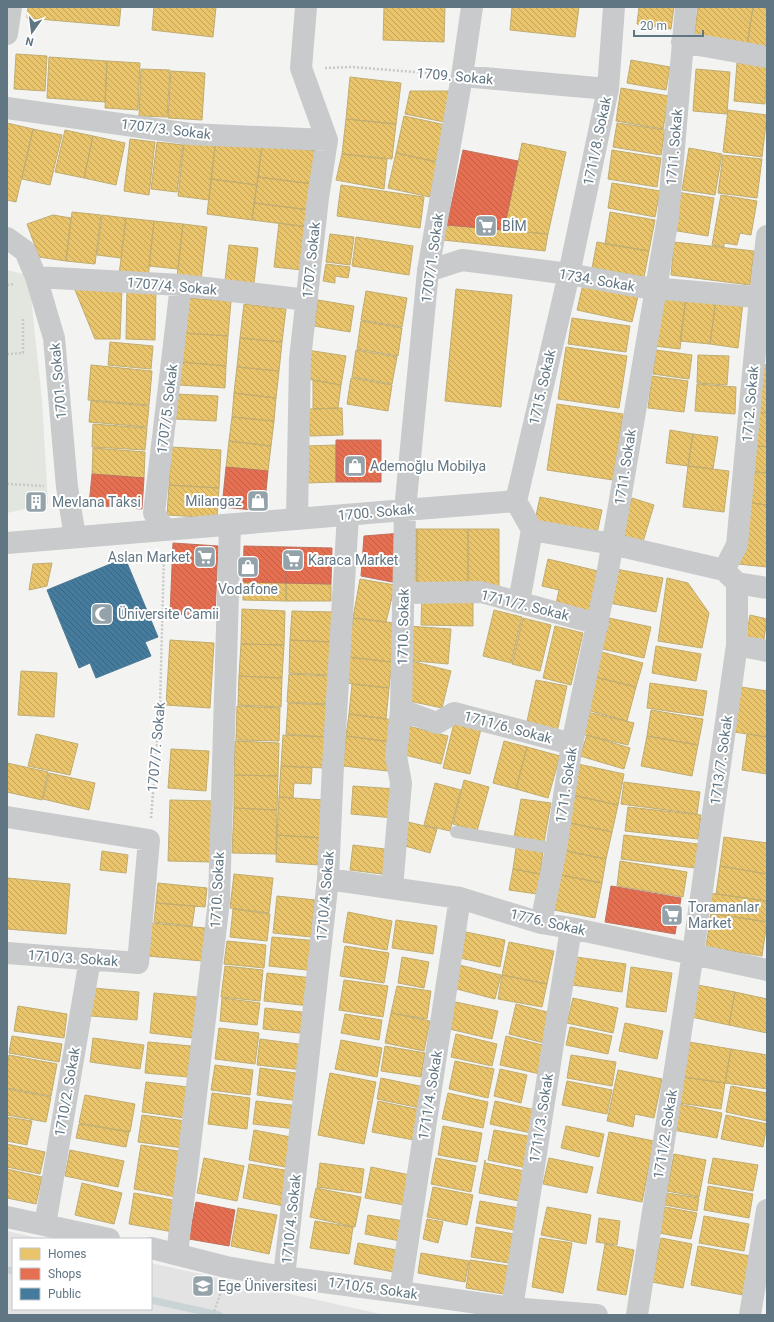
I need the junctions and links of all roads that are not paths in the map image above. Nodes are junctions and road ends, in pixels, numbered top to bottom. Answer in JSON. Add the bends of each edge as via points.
{"nodes":[{"id":1,"x":11,"y":7,"type":"edge"},
{"id":2,"x":306,"y":7,"type":"edge"},
{"id":3,"x":472,"y":7,"type":"edge"},
{"id":4,"x":614,"y":7,"type":"edge"},
{"id":5,"x":686,"y":7,"type":"edge"},
{"id":6,"x":7,"y":34,"type":"edge"},
{"id":7,"x":682,"y":42,"type":"junction"},
{"id":8,"x":767,"y":57,"type":"edge"},
{"id":9,"x":462,"y":76,"type":"junction"},
{"id":10,"x":608,"y":89,"type":"junction"},
{"id":11,"x":7,"y":108,"type":"edge"},
{"id":12,"x":327,"y":140,"type":"junction"},
{"id":13,"x":767,"y":236,"type":"edge"},
{"id":14,"x":7,"y":238,"type":"edge"},
{"id":15,"x":428,"y":271,"type":"junction"},
{"id":16,"x":569,"y":274,"type":"junction"},
{"id":17,"x":36,"y":277,"type":"junction"},
{"id":18,"x":181,"y":285,"type":"junction"},
{"id":19,"x":655,"y":288,"type":"junction"},
{"id":20,"x":763,"y":298,"type":"edge"},
{"id":21,"x":307,"y":300,"type":"junction"},
{"id":22,"x":516,"y":500,"type":"junction"},
{"id":23,"x":405,"y":510,"type":"junction"},
{"id":24,"x":348,"y":514,"type":"junction"},
{"id":25,"x":297,"y":519,"type":"junction"},
{"id":26,"x":230,"y":525,"type":"junction"},
{"id":27,"x":165,"y":530,"type":"junction"},
{"id":28,"x":532,"y":530,"type":"junction"},
{"id":29,"x":74,"y":538,"type":"junction"},
{"id":30,"x":612,"y":544,"type":"junction"},
{"id":31,"x":8,"y":549,"type":"edge"},
{"id":32,"x":731,"y":577,"type":"junction"},
{"id":33,"x":767,"y":588,"type":"edge"},
{"id":34,"x":404,"y":593,"type":"junction"},
{"id":35,"x":519,"y":602,"type":"junction"},
{"id":36,"x":598,"y":624,"type":"junction"},
{"id":37,"x":737,"y":645,"type":"junction"},
{"id":38,"x":767,"y":651,"type":"edge"},
{"id":39,"x":401,"y":710,"type":"junction"},
{"id":40,"x":572,"y":744,"type":"junction"},
{"id":41,"x":7,"y":817,"type":"edge"},
{"id":42,"x":456,"y":832,"type":"dead end"},
{"id":43,"x":556,"y":849,"type":"junction"},
{"id":44,"x":328,"y":879,"type":"junction"},
{"id":45,"x":392,"y":888,"type":"junction"},
{"id":46,"x":460,"y":898,"type":"junction"},
{"id":47,"x":541,"y":923,"type":"junction"},
{"id":48,"x":571,"y":928,"type":"junction"},
{"id":49,"x":7,"y":953,"type":"edge"},
{"id":50,"x":693,"y":953,"type":"junction"},
{"id":51,"x":90,"y":959,"type":"junction"},
{"id":52,"x":767,"y":970,"type":"edge"},
{"id":53,"x":767,"y":1210,"type":"edge"},
{"id":54,"x":7,"y":1217,"type":"edge"},
{"id":55,"x":45,"y":1225,"type":"junction"},
{"id":56,"x":104,"y":1238,"type":"edge"},
{"id":57,"x":152,"y":1248,"type":"edge"},
{"id":58,"x":177,"y":1254,"type":"junction"},
{"id":59,"x":284,"y":1277,"type":"junction"},
{"id":60,"x":400,"y":1292,"type":"junction"},
{"id":61,"x":512,"y":1308,"type":"junction"},
{"id":62,"x":470,"y":1309,"type":"edge"},
{"id":63,"x":598,"y":1315,"type":"edge"},
{"id":64,"x":637,"y":1315,"type":"edge"},
{"id":65,"x":750,"y":1315,"type":"edge"}],
"edges":[{"from":1,"to":6,"type":"street"},
{"from":2,"to":12,"type":"street","name":"1707. Sokak","via":[[301,68]]},
{"from":3,"to":9,"type":"street","name":"1707/1. Sokak"},
{"from":4,"to":10,"type":"street","name":"1711/8. Sokak"},
{"from":5,"to":7,"type":"street","name":"1711. Sokak"},
{"from":7,"to":8,"type":"street"},
{"from":7,"to":19,"type":"street","name":"1711. Sokak","via":[[668,218]]},
{"from":9,"to":10,"type":"street","name":"1709. Sokak"},
{"from":9,"to":15,"type":"street","name":"1707/1. Sokak"},
{"from":10,"to":16,"type":"street","name":"1711/8. Sokak"},
{"from":11,"to":12,"type":"street","name":"1707/3. Sokak","via":[[190,134]]},
{"from":12,"to":21,"type":"street","name":"1707. Sokak"},
{"from":13,"to":20,"type":"street","name":"1712. Sokak"},
{"from":14,"to":17,"type":"street","name":"1701. Sokak","via":[[25,251]]},
{"from":15,"to":16,"type":"street","name":"1734. Sokak","via":[[462,260]]},
{"from":15,"to":23,"type":"street","name":"1707/1. Sokak"},
{"from":16,"to":19,"type":"street","name":"1734. Sokak"},
{"from":16,"to":22,"type":"street","name":"1715. Sokak"},
{"from":17,"to":18,"type":"street","name":"1707/4. Sokak"},
{"from":17,"to":29,"type":"street","name":"1701. Sokak","via":[[54,338]]},
{"from":18,"to":21,"type":"street","name":"1707/4. Sokak"},
{"from":18,"to":27,"type":"street","name":"1707/5. Sokak","via":[[154,513]]},
{"from":19,"to":20,"type":"street","name":"1734. Sokak"},
{"from":19,"to":30,"type":"street","name":"1711. Sokak"},
{"from":20,"to":32,"type":"street","name":"1712. Sokak","via":[[737,545]]},
{"from":21,"to":25,"type":"street","name":"1707. Sokak","via":[[300,359]]},
{"from":22,"to":23,"type":"street","name":"1700. Sokak"},
{"from":22,"to":28,"type":"street"},
{"from":23,"to":24,"type":"street","name":"1700. Sokak"},
{"from":23,"to":34,"type":"street","name":"1710. Sokak"},
{"from":24,"to":25,"type":"street","name":"1700. Sokak"},
{"from":24,"to":44,"type":"street","name":"1710/4. Sokak"},
{"from":25,"to":26,"type":"street","name":"1700. Sokak"},
{"from":26,"to":27,"type":"street","name":"1700. Sokak"},
{"from":26,"to":58,"type":"street","name":"1710. Sokak","via":[[218,901]]},
{"from":27,"to":29,"type":"street","name":"1700. Sokak"},
{"from":28,"to":30,"type":"street"},
{"from":28,"to":35,"type":"street"},
{"from":29,"to":31,"type":"street","name":"1700. Sokak"},
{"from":30,"to":32,"type":"street"},
{"from":30,"to":36,"type":"street","name":"1711. Sokak"},
{"from":32,"to":33,"type":"street"},
{"from":32,"to":37,"type":"street","name":"1713/7. Sokak"},
{"from":34,"to":35,"type":"street","name":"1711/7. Sokak","via":[[481,592]]},
{"from":34,"to":39,"type":"street","name":"1710. Sokak"},
{"from":35,"to":36,"type":"street","name":"1711/7. Sokak"},
{"from":36,"to":40,"type":"street","name":"1711. Sokak"},
{"from":37,"to":38,"type":"street"},
{"from":37,"to":50,"type":"street","name":"1713/7. Sokak"},
{"from":39,"to":40,"type":"street","name":"1711/6. Sokak","via":[[437,723],[454,713]]},
{"from":39,"to":45,"type":"street","name":"1710. Sokak","via":[[396,756],[401,783]]},
{"from":40,"to":43,"type":"street","name":"1711. Sokak"},
{"from":41,"to":51,"type":"street","name":"1710/3. Sokak","via":[[149,840],[138,963]]},
{"from":42,"to":43,"type":"lane"},
{"from":43,"to":47,"type":"street","name":"1711. Sokak"},
{"from":44,"to":45,"type":"street","name":"1776. Sokak"},
{"from":44,"to":59,"type":"street","name":"1710/4. Sokak"},
{"from":45,"to":46,"type":"street","name":"1776. Sokak"},
{"from":46,"to":47,"type":"street","name":"1776. Sokak"},
{"from":46,"to":60,"type":"street","name":"1711/4. Sokak"},
{"from":47,"to":48,"type":"street","name":"1776. Sokak"},
{"from":48,"to":50,"type":"street","name":"1776. Sokak"},
{"from":48,"to":61,"type":"street","name":"1711/3. Sokak"},
{"from":49,"to":51,"type":"street","name":"1710/3. Sokak"},
{"from":50,"to":52,"type":"street","name":"1776. Sokak"},
{"from":50,"to":64,"type":"street","name":"1711/2. Sokak"},
{"from":51,"to":55,"type":"street","name":"1710/2. Sokak"},
{"from":53,"to":65,"type":"street"},
{"from":54,"to":55,"type":"street"},
{"from":55,"to":56,"type":"street"},
{"from":57,"to":58,"type":"street","name":"1710/5. Sokak"},
{"from":58,"to":59,"type":"street","name":"1710/5. Sokak","via":[[226,1267]]},
{"from":59,"to":60,"type":"street","name":"1710/5. Sokak"},
{"from":60,"to":62,"type":"street","name":"1710/5. Sokak"},
{"from":61,"to":62,"type":"street","name":"1710/5. Sokak"},
{"from":61,"to":63,"type":"street","name":"1710/5. Sokak"}]}
